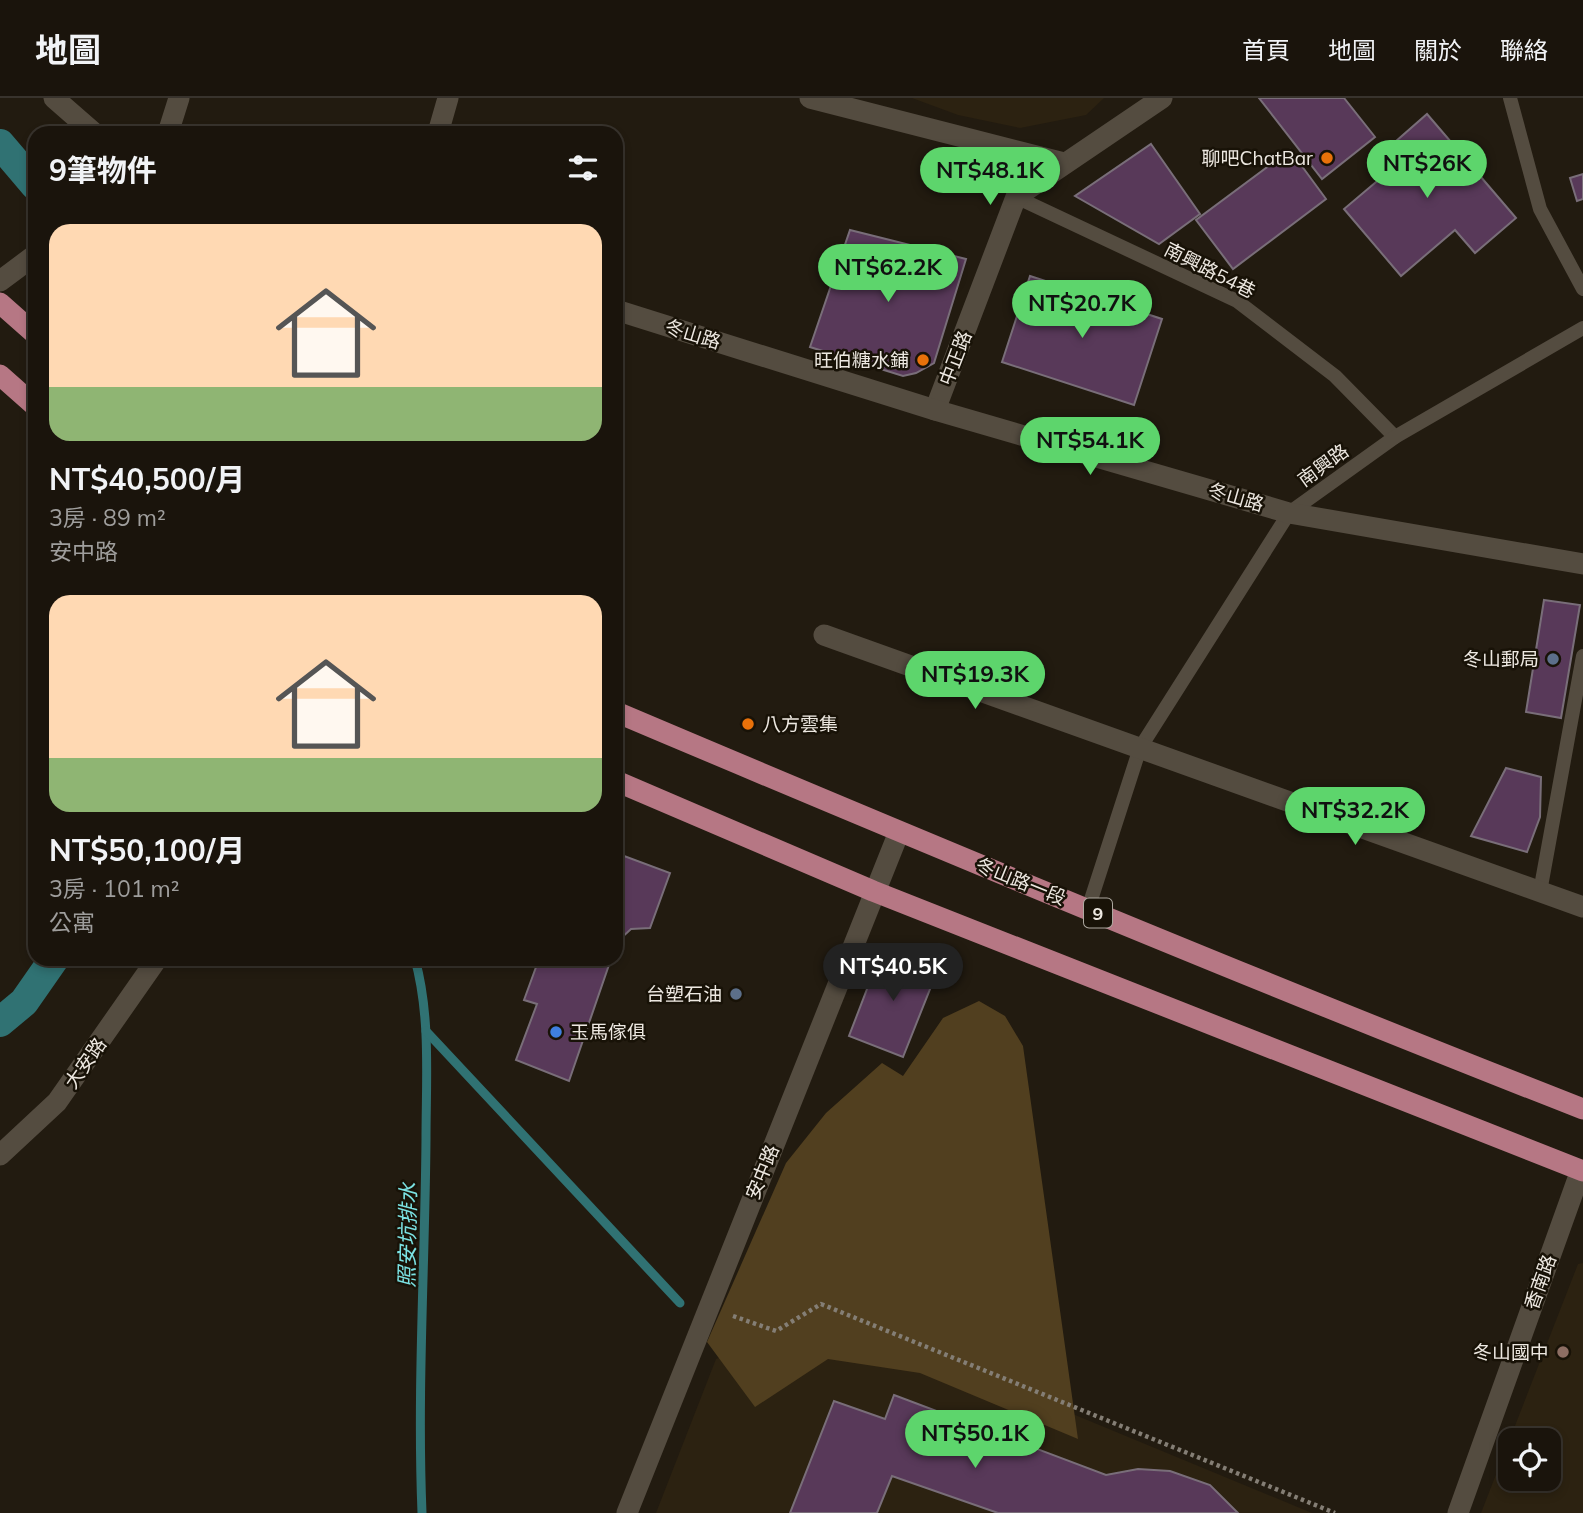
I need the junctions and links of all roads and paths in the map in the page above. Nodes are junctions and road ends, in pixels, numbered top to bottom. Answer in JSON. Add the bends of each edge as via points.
{"nodes":[{"id":1,"x":54,"y":98,"type":"edge"},
{"id":2,"x":179,"y":98,"type":"edge"},
{"id":3,"x":448,"y":98,"type":"edge"},
{"id":4,"x":810,"y":98,"type":"edge"},
{"id":5,"x":1163,"y":98,"type":"edge"},
{"id":6,"x":1510,"y":98,"type":"edge"},
{"id":7,"x":86,"y":126,"type":"edge"},
{"id":8,"x":171,"y":126,"type":"edge"},
{"id":9,"x":440,"y":126,"type":"edge"},
{"id":10,"x":1064,"y":163,"type":"junction"},
{"id":11,"x":1016,"y":197,"type":"junction"},
{"id":12,"x":28,"y":260,"type":"edge"},
{"id":13,"x":0,"y":281,"type":"edge"},
{"id":14,"x":1583,"y":289,"type":"edge"},
{"id":15,"x":0,"y":303,"type":"edge"},
{"id":16,"x":623,"y":312,"type":"edge"},
{"id":17,"x":28,"y":328,"type":"edge"},
{"id":18,"x":1583,"y":328,"type":"edge"},
{"id":19,"x":0,"y":375,"type":"edge"},
{"id":20,"x":28,"y":400,"type":"edge"},
{"id":21,"x":935,"y":410,"type":"junction"},
{"id":22,"x":1395,"y":437,"type":"junction"},
{"id":23,"x":1289,"y":513,"type":"junction"},
{"id":24,"x":1583,"y":564,"type":"edge"},
{"id":25,"x":824,"y":635,"type":"dead end"},
{"id":26,"x":1583,"y":656,"type":"edge"},
{"id":27,"x":623,"y":715,"type":"edge"},
{"id":28,"x":1140,"y":748,"type":"junction"},
{"id":29,"x":623,"y":784,"type":"edge"},
{"id":30,"x":899,"y":832,"type":"junction"},
{"id":31,"x":873,"y":891,"type":"junction"},
{"id":32,"x":1540,"y":891,"type":"junction"},
{"id":33,"x":1583,"y":907,"type":"edge"},
{"id":34,"x":1088,"y":909,"type":"junction"},
{"id":35,"x":152,"y":966,"type":"edge"},
{"id":36,"x":1583,"y":1109,"type":"edge"},
{"id":37,"x":0,"y":1154,"type":"edge"},
{"id":38,"x":1582,"y":1169,"type":"edge"},
{"id":39,"x":709,"y":1308,"type":"junction"},
{"id":40,"x":627,"y":1513,"type":"edge"},
{"id":41,"x":1335,"y":1513,"type":"edge"},
{"id":42,"x":1458,"y":1513,"type":"edge"}],
"edges":[{"from":1,"to":7,"type":"street"},
{"from":2,"to":8,"type":"street"},
{"from":3,"to":9,"type":"street"},
{"from":4,"to":10,"type":"street"},
{"from":5,"to":10,"type":"street"},
{"from":6,"to":14,"type":"lane","via":[[1540,209]]},
{"from":10,"to":11,"type":"street"},
{"from":11,"to":21,"type":"street","name":"中正路"},
{"from":11,"to":22,"type":"lane","name":"南興路54巷","via":[[1237,301],[1335,376]]},
{"from":12,"to":13,"type":"street"},
{"from":15,"to":17,"type":"main road"},
{"from":16,"to":21,"type":"street","name":"冬山路"},
{"from":18,"to":22,"type":"lane","name":"南興路"},
{"from":19,"to":20,"type":"main road"},
{"from":21,"to":23,"type":"street","name":"冬山路"},
{"from":22,"to":23,"type":"lane","name":"南興路"},
{"from":23,"to":24,"type":"street","name":"冬山路"},
{"from":23,"to":28,"type":"lane","name":"南興路"},
{"from":25,"to":28,"type":"street"},
{"from":26,"to":32,"type":"lane"},
{"from":27,"to":30,"type":"main road","name":"冬山路一段","number":"9"},
{"from":28,"to":32,"type":"street"},
{"from":28,"to":34,"type":"lane","name":"南興路"},
{"from":29,"to":31,"type":"main road"},
{"from":30,"to":31,"type":"street","name":"安中路"},
{"from":30,"to":34,"type":"main road","name":"冬山路一段","number":"9"},
{"from":31,"to":38,"type":"main road"},
{"from":31,"to":39,"type":"street","name":"安中路"},
{"from":32,"to":33,"type":"street"},
{"from":34,"to":36,"type":"main road","name":"冬山路一段","number":"9"},
{"from":35,"to":37,"type":"street","name":"大安路","via":[[57,1102]]},
{"from":38,"to":42,"type":"street","name":"香南路"},
{"from":39,"to":40,"type":"street","name":"安中路"},
{"from":39,"to":41,"type":"path","via":[[776,1331],[821,1304]]}]}
